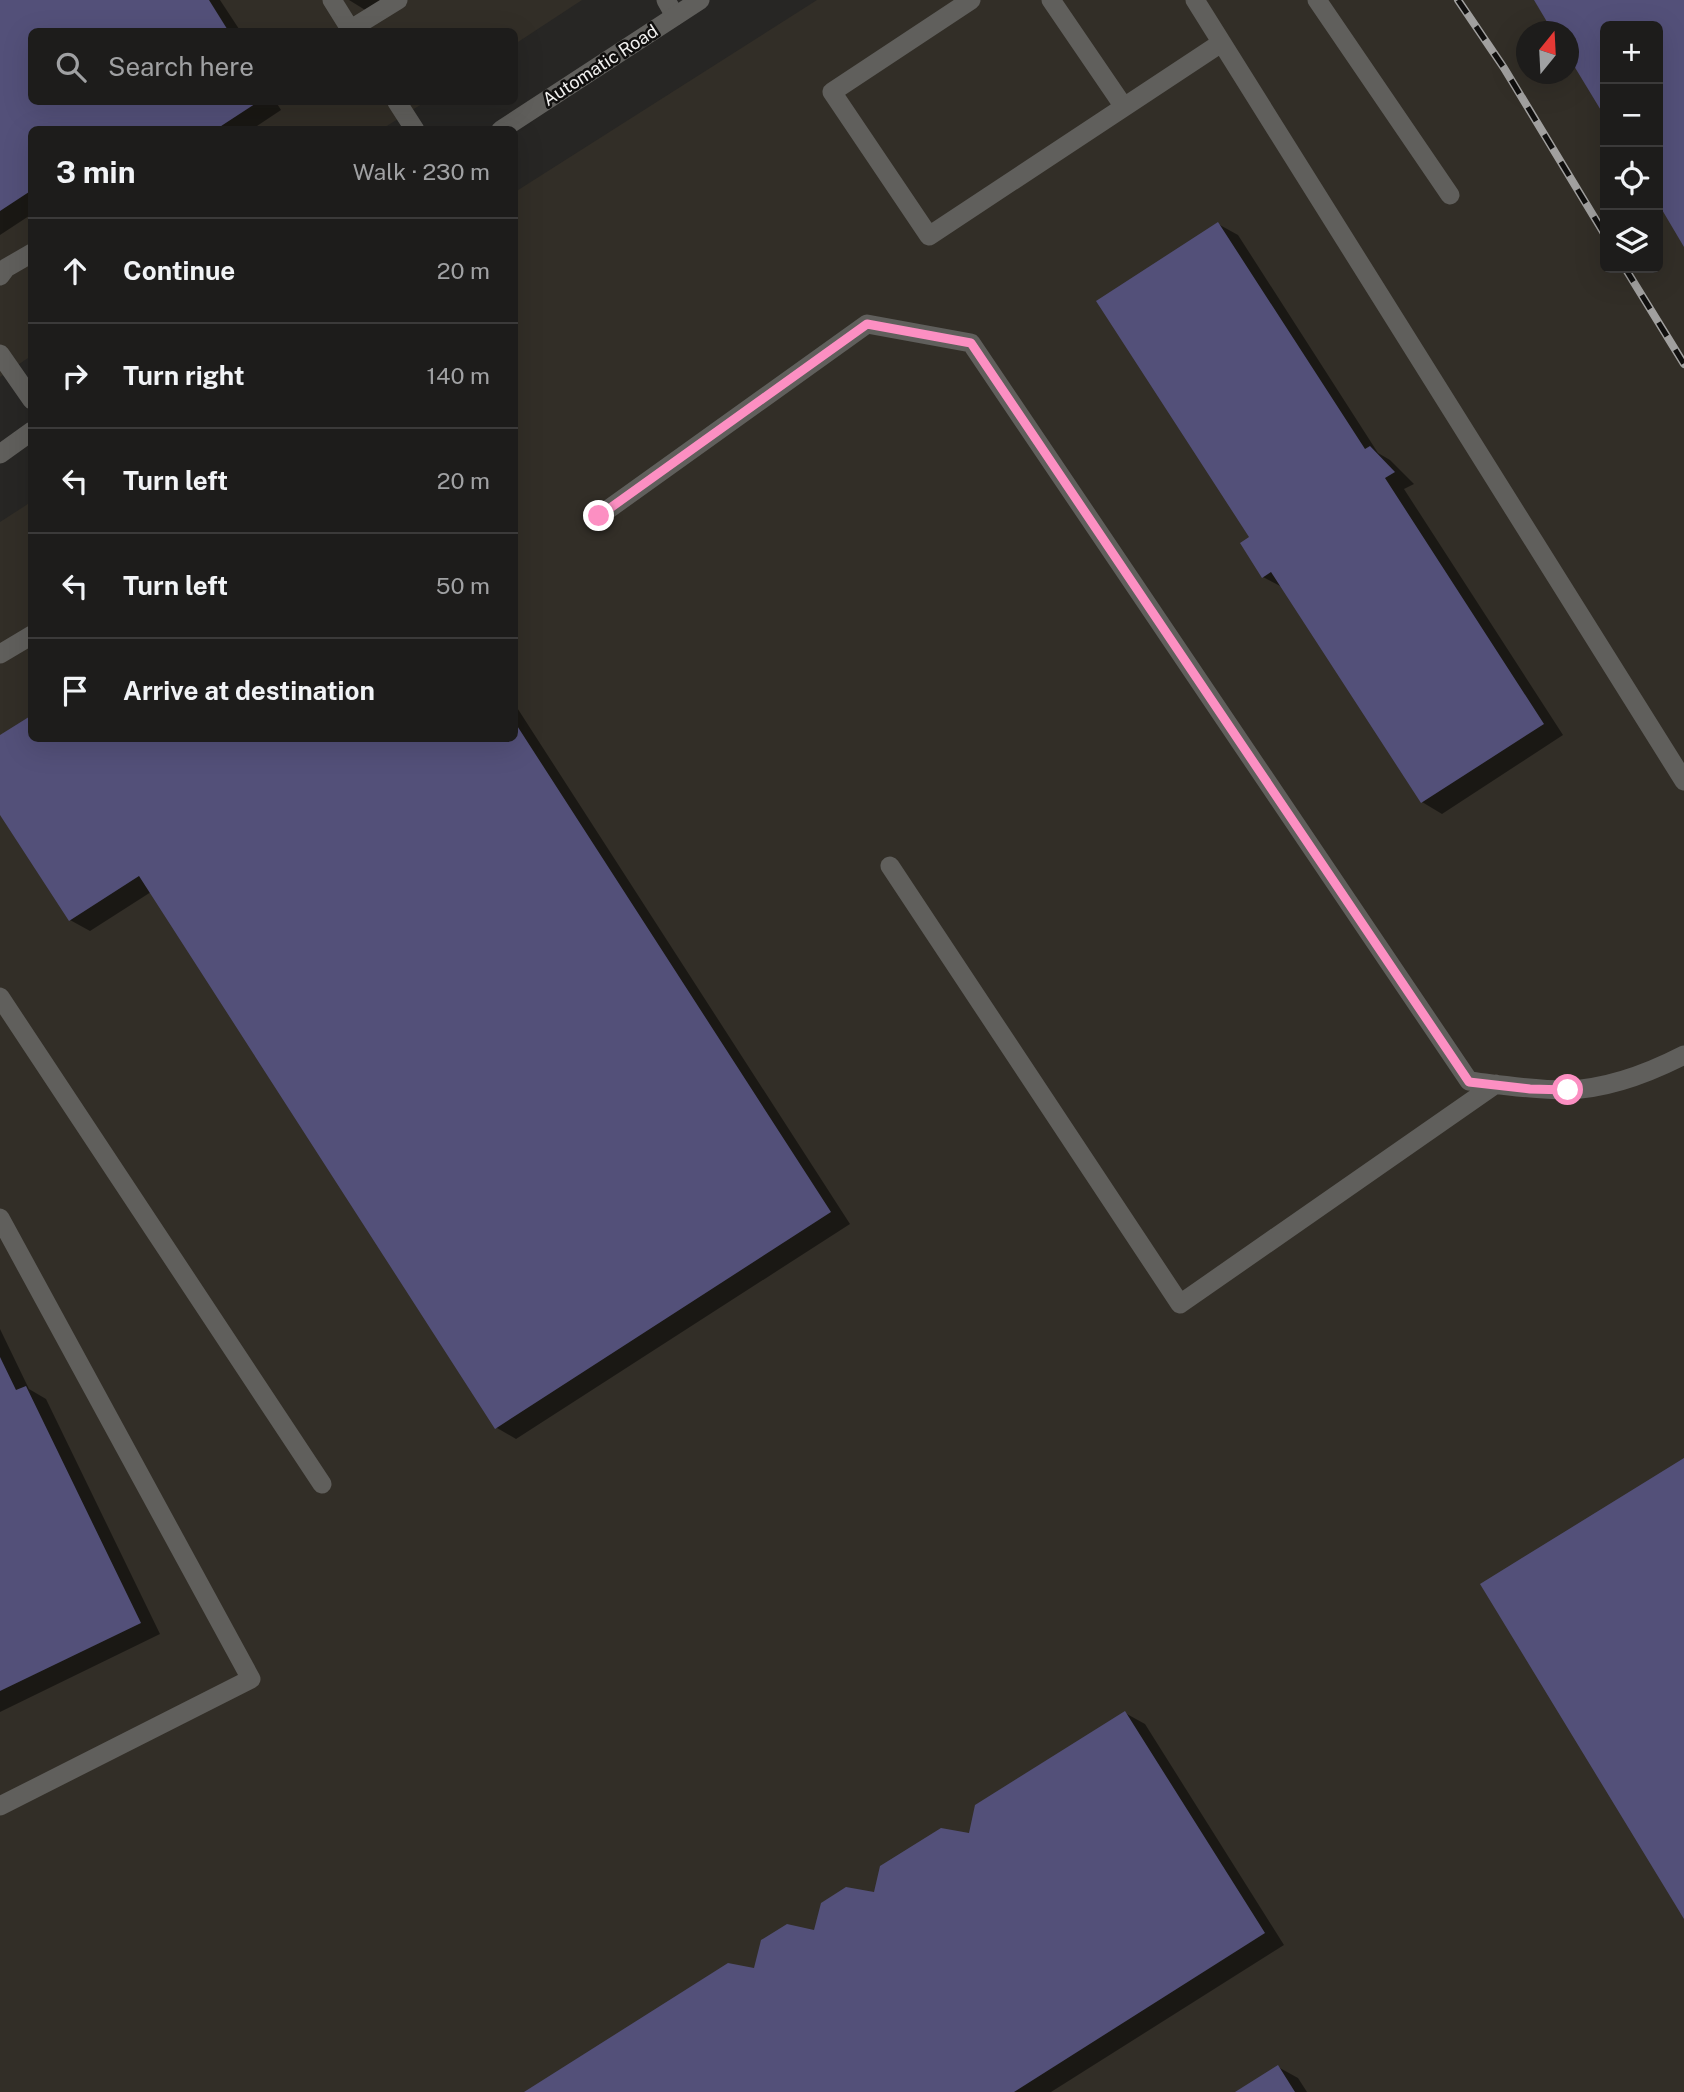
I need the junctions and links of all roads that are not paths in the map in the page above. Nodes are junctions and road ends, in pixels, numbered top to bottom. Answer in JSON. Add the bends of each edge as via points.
{"nodes":[{"id":1,"x":332,"y":0,"type":"edge"},
{"id":2,"x":398,"y":0,"type":"edge"},
{"id":3,"x":700,"y":0,"type":"edge"},
{"id":4,"x":971,"y":0,"type":"edge"},
{"id":5,"x":1051,"y":0,"type":"edge"},
{"id":6,"x":1195,"y":0,"type":"edge"},
{"id":7,"x":1317,"y":0,"type":"edge"},
{"id":8,"x":671,"y":8,"type":"edge"},
{"id":9,"x":350,"y":28,"type":"edge"},
{"id":10,"x":354,"y":28,"type":"edge"},
{"id":11,"x":1222,"y":43,"type":"junction"},
{"id":12,"x":399,"y":105,"type":"edge"},
{"id":13,"x":1124,"y":107,"type":"junction"},
{"id":14,"x":412,"y":126,"type":"edge"},
{"id":15,"x":506,"y":126,"type":"edge"},
{"id":16,"x":1450,"y":195,"type":"dead end"},
{"id":17,"x":28,"y":255,"type":"edge"},
{"id":18,"x":0,"y":276,"type":"edge"},
{"id":19,"x":0,"y":354,"type":"edge"},
{"id":20,"x":28,"y":394,"type":"edge"},
{"id":21,"x":28,"y":434,"type":"edge"},
{"id":22,"x":0,"y":453,"type":"edge"},
{"id":23,"x":599,"y":516,"type":"dead end"},
{"id":24,"x":28,"y":637,"type":"edge"},
{"id":25,"x":0,"y":654,"type":"edge"},
{"id":26,"x":1684,"y":781,"type":"edge"},
{"id":27,"x":890,"y":866,"type":"dead end"},
{"id":28,"x":0,"y":997,"type":"edge"},
{"id":29,"x":1684,"y":1055,"type":"edge"},
{"id":30,"x":1496,"y":1084,"type":"junction"},
{"id":31,"x":0,"y":1218,"type":"edge"},
{"id":32,"x":322,"y":1484,"type":"dead end"},
{"id":33,"x":0,"y":1807,"type":"edge"}],
"edges":[{"from":1,"to":9,"type":"street"},
{"from":2,"to":10,"type":"street"},
{"from":3,"to":8,"type":"street","name":"Automatic Road"},
{"from":4,"to":13,"type":"street","via":[[832,92],[929,236]]},
{"from":5,"to":13,"type":"street"},
{"from":6,"to":11,"type":"street"},
{"from":7,"to":16,"type":"street"},
{"from":8,"to":15,"type":"street","name":"Automatic Road"},
{"from":11,"to":13,"type":"street"},
{"from":11,"to":26,"type":"street"},
{"from":12,"to":14,"type":"street"},
{"from":17,"to":18,"type":"street"},
{"from":19,"to":20,"type":"street"},
{"from":21,"to":22,"type":"street"},
{"from":23,"to":30,"type":"street","via":[[867,324],[971,343],[1469,1082]]},
{"from":24,"to":25,"type":"street"},
{"from":27,"to":30,"type":"street","via":[[1180,1304]]},
{"from":28,"to":32,"type":"street"},
{"from":29,"to":30,"type":"street","via":[[1610,1085],[1568,1090]]},
{"from":31,"to":33,"type":"street","via":[[251,1679]]}]}
